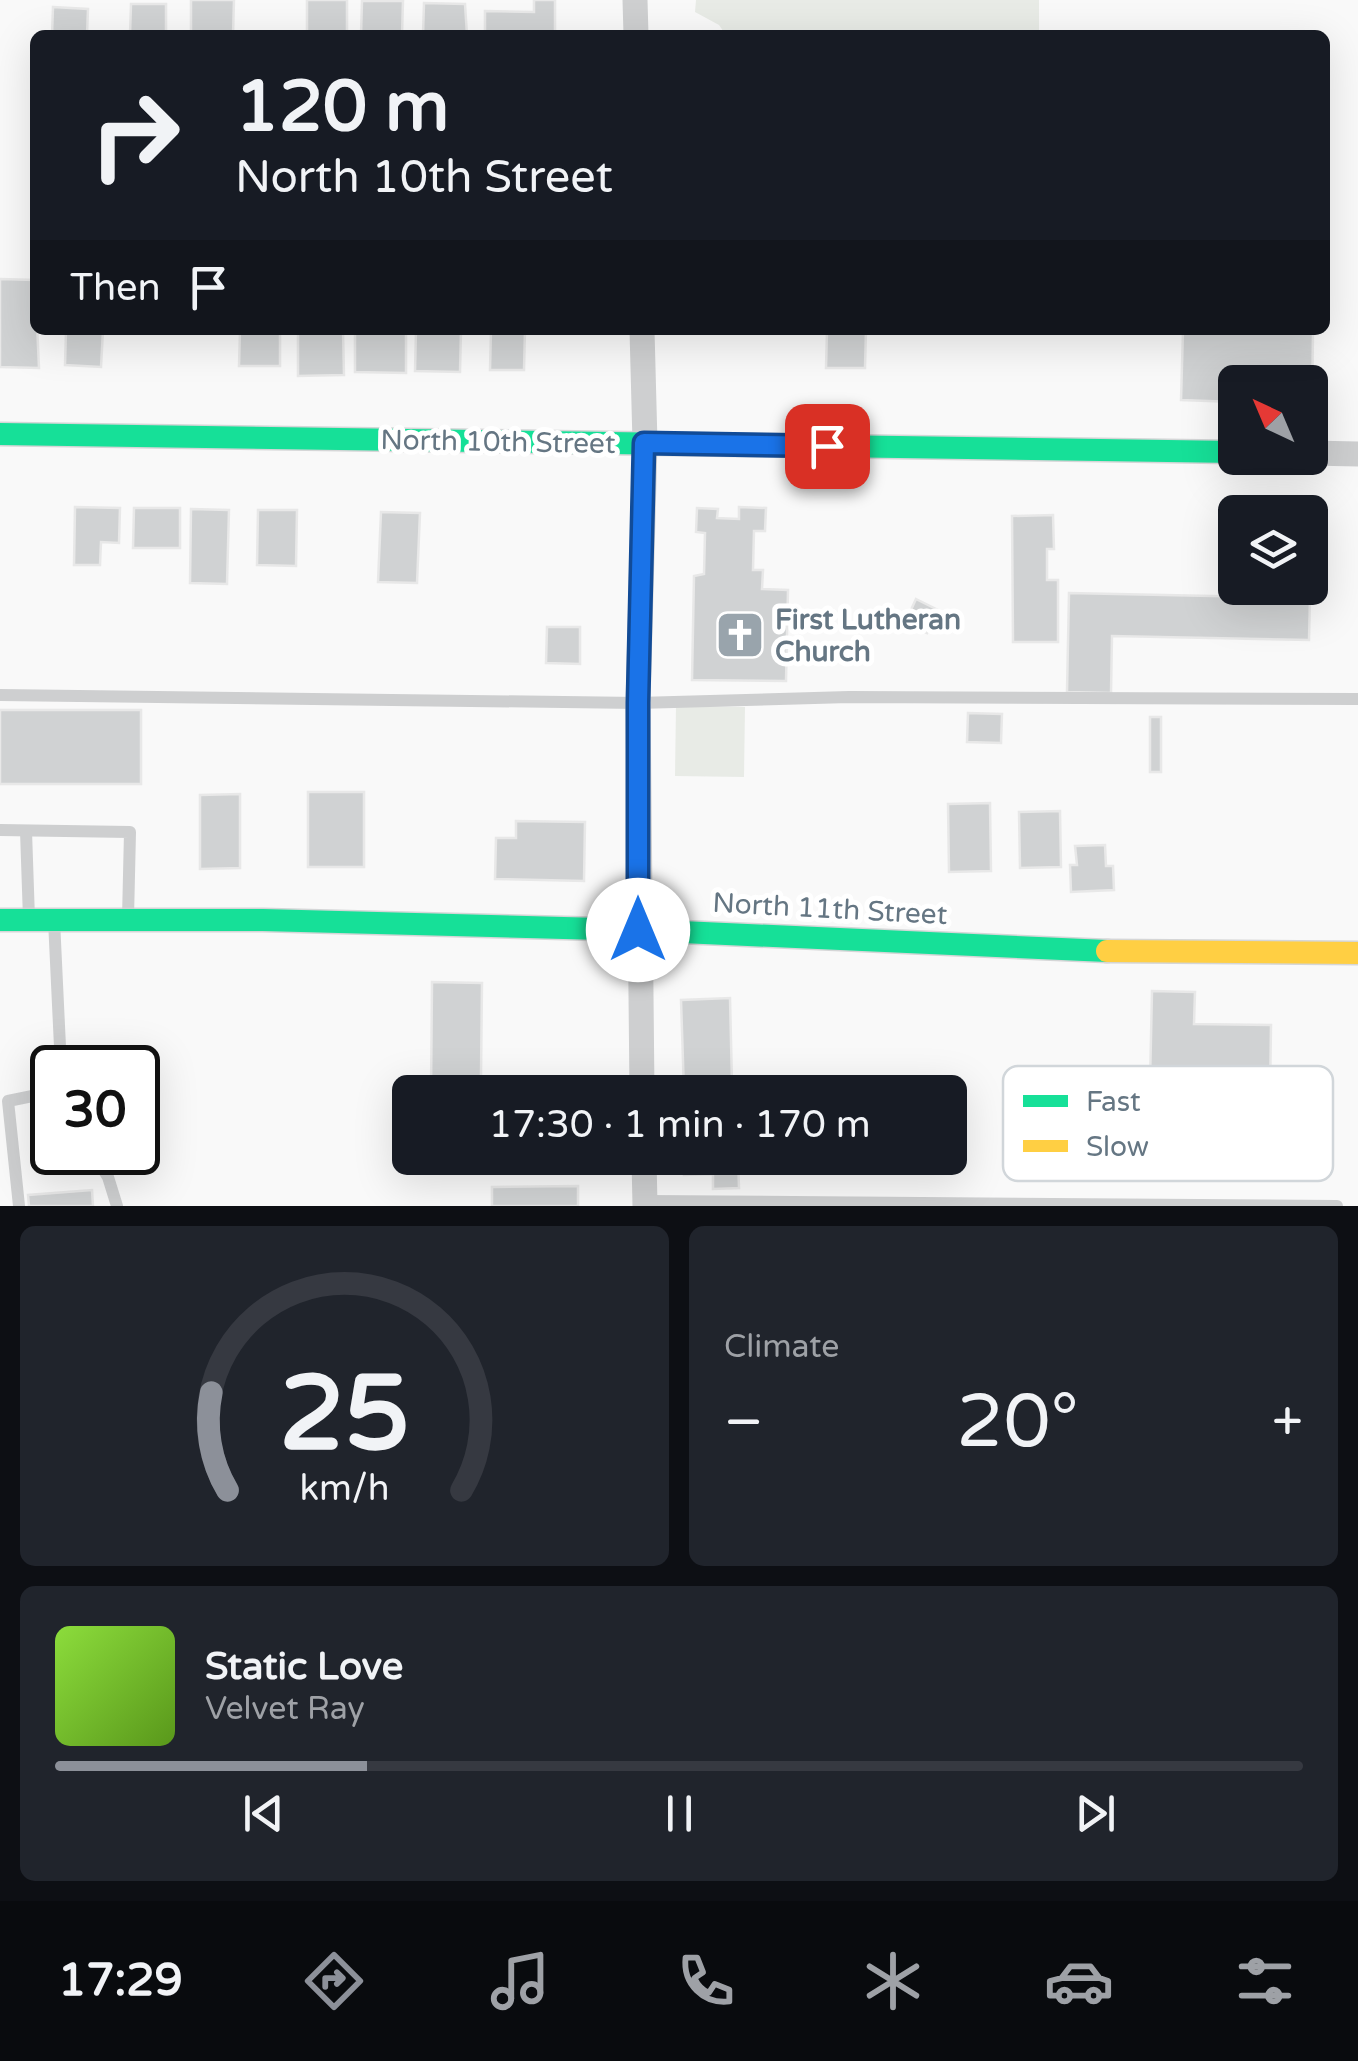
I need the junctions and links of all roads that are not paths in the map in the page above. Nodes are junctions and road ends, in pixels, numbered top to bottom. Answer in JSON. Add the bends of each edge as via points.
{"nodes":[{"id":1,"x":636,"y":0,"type":"edge"},
{"id":2,"x":636,"y":30,"type":"edge"},
{"id":3,"x":642,"y":335,"type":"edge"},
{"id":4,"x":0,"y":434,"type":"edge"},
{"id":5,"x":644,"y":443,"type":"junction"},
{"id":6,"x":1218,"y":452,"type":"edge"},
{"id":7,"x":1328,"y":453,"type":"edge"},
{"id":8,"x":1358,"y":454,"type":"edge"},
{"id":9,"x":0,"y":695,"type":"edge"},
{"id":10,"x":1358,"y":699,"type":"edge"},
{"id":11,"x":638,"y":703,"type":"junction"},
{"id":12,"x":0,"y":830,"type":"edge"},
{"id":13,"x":26,"y":831,"type":"junction"},
{"id":14,"x":0,"y":920,"type":"edge"},
{"id":15,"x":29,"y":920,"type":"junction"},
{"id":16,"x":54,"y":920,"type":"junction"},
{"id":17,"x":128,"y":920,"type":"junction"},
{"id":18,"x":638,"y":930,"type":"junction"},
{"id":19,"x":1358,"y":953,"type":"edge"},
{"id":20,"x":60,"y":1045,"type":"edge"},
{"id":21,"x":642,"y":1075,"type":"edge"},
{"id":22,"x":30,"y":1097,"type":"edge"},
{"id":23,"x":4,"y":1102,"type":"edge"},
{"id":24,"x":16,"y":1173,"type":"junction"},
{"id":25,"x":0,"y":1175,"type":"edge"},
{"id":26,"x":107,"y":1175,"type":"edge"},
{"id":27,"x":644,"y":1175,"type":"edge"},
{"id":28,"x":645,"y":1204,"type":"edge"},
{"id":29,"x":19,"y":1206,"type":"edge"},
{"id":30,"x":117,"y":1206,"type":"edge"},
{"id":31,"x":1337,"y":1206,"type":"edge"}],
"edges":[{"from":1,"to":2,"type":"street"},
{"from":3,"to":5,"type":"street"},
{"from":4,"to":5,"type":"street","name":"North 10th Street"},
{"from":5,"to":6,"type":"street","name":"North 10th Street"},
{"from":5,"to":11,"type":"street"},
{"from":7,"to":8,"type":"street"},
{"from":9,"to":11,"type":"lane"},
{"from":10,"to":11,"type":"lane"},
{"from":11,"to":18,"type":"street"},
{"from":12,"to":13,"type":"lane"},
{"from":13,"to":15,"type":"lane"},
{"from":13,"to":17,"type":"lane","via":[[130,832]]},
{"from":14,"to":15,"type":"street","name":"North 11th Street"},
{"from":15,"to":16,"type":"street","name":"North 11th Street"},
{"from":16,"to":17,"type":"street","name":"North 11th Street"},
{"from":16,"to":20,"type":"lane"},
{"from":17,"to":18,"type":"street","name":"North 11th Street"},
{"from":18,"to":19,"type":"street","name":"North 11th Street","via":[[1106,951]]},
{"from":18,"to":21,"type":"street"},
{"from":22,"to":23,"type":"lane"},
{"from":23,"to":24,"type":"lane"},
{"from":24,"to":25,"type":"lane"},
{"from":24,"to":29,"type":"lane"},
{"from":26,"to":30,"type":"lane"},
{"from":27,"to":28,"type":"street"},
{"from":28,"to":31,"type":"lane"}]}
